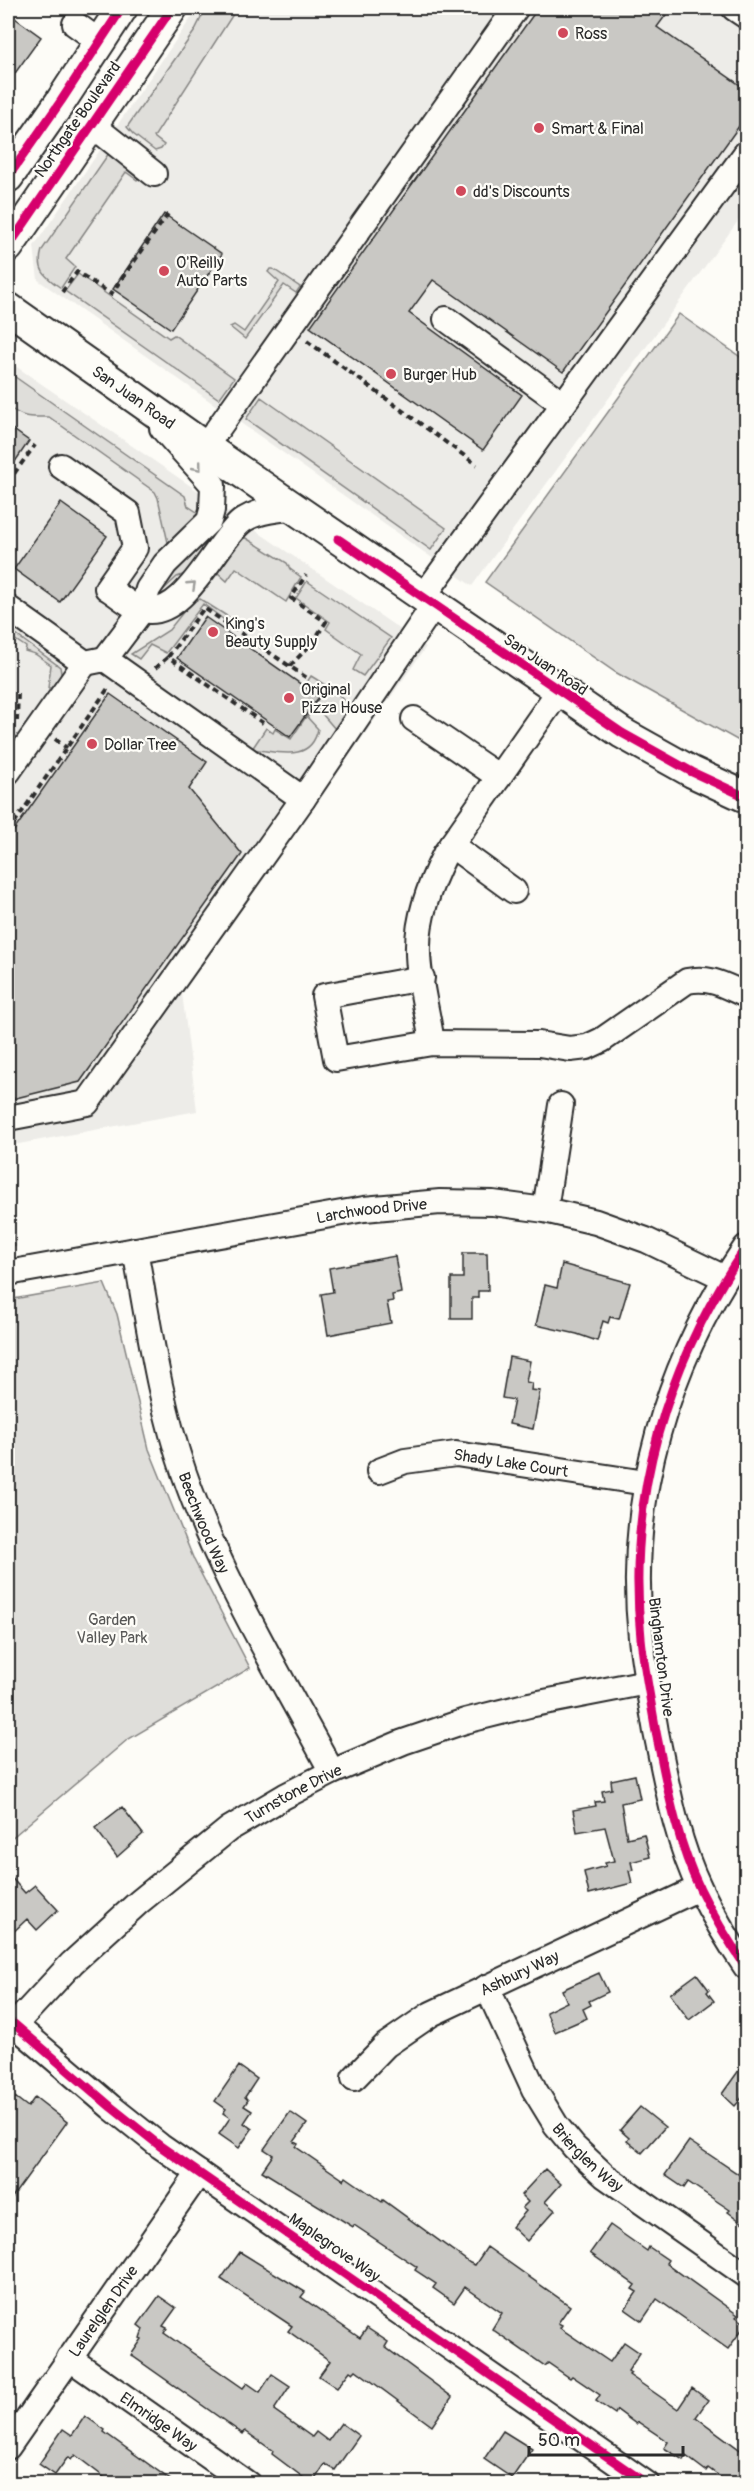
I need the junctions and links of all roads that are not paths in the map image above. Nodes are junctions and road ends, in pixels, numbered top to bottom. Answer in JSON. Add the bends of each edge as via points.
{"nodes":[{"id":1,"x":122,"y":8,"type":"edge"},
{"id":2,"x":135,"y":8,"type":"edge"},
{"id":3,"x":172,"y":8,"type":"edge"},
{"id":4,"x":516,"y":8,"type":"edge"},
{"id":5,"x":734,"y":8,"type":"edge"},
{"id":6,"x":747,"y":16,"type":"edge"},
{"id":7,"x":75,"y":24,"type":"dead end"},
{"id":8,"x":100,"y":42,"type":"junction"},
{"id":9,"x":110,"y":99,"type":"junction"},
{"id":10,"x":91,"y":124,"type":"junction"},
{"id":11,"x":747,"y":153,"type":"edge"},
{"id":12,"x":154,"y":174,"type":"dead end"},
{"id":13,"x":8,"y":177,"type":"edge"},
{"id":14,"x":8,"y":247,"type":"edge"},
{"id":15,"x":8,"y":308,"type":"edge"},
{"id":16,"x":446,"y":319,"type":"dead end"},
{"id":17,"x":129,"y":394,"type":"junction"},
{"id":18,"x":563,"y":404,"type":"junction"},
{"id":19,"x":205,"y":447,"type":"junction"},
{"id":20,"x":61,"y":466,"type":"dead end"},
{"id":21,"x":293,"y":508,"type":"junction"},
{"id":22,"x":428,"y":601,"type":"junction"},
{"id":23,"x":8,"y":609,"type":"edge"},
{"id":24,"x":142,"y":610,"type":"junction"},
{"id":25,"x":95,"y":661,"type":"junction"},
{"id":26,"x":559,"y":691,"type":"junction"},
{"id":27,"x":414,"y":719,"type":"dead end"},
{"id":28,"x":8,"y":772,"type":"edge"},
{"id":29,"x":499,"y":777,"type":"junction"},
{"id":30,"x":747,"y":797,"type":"edge"},
{"id":31,"x":303,"y":798,"type":"junction"},
{"id":32,"x":452,"y":845,"type":"junction"},
{"id":33,"x":514,"y":891,"type":"dead end"},
{"id":34,"x":422,"y":978,"type":"junction"},
{"id":35,"x":747,"y":995,"type":"edge"},
{"id":36,"x":432,"y":1043,"type":"junction"},
{"id":37,"x":561,"y":1105,"type":"dead end"},
{"id":38,"x":8,"y":1118,"type":"edge"},
{"id":39,"x":545,"y":1210,"type":"junction"},
{"id":40,"x":747,"y":1247,"type":"edge"},
{"id":41,"x":135,"y":1250,"type":"junction"},
{"id":42,"x":8,"y":1273,"type":"edge"},
{"id":43,"x":725,"y":1278,"type":"junction"},
{"id":44,"x":379,"y":1471,"type":"dead end"},
{"id":45,"x":646,"y":1483,"type":"junction"},
{"id":46,"x":647,"y":1682,"type":"junction"},
{"id":47,"x":332,"y":1772,"type":"junction"},
{"id":48,"x":699,"y":1888,"type":"junction"},
{"id":49,"x":747,"y":1967,"type":"edge"},
{"id":50,"x":487,"y":1986,"type":"junction"},
{"id":51,"x":11,"y":2028,"type":"edge"},
{"id":52,"x":354,"y":2078,"type":"dead end"},
{"id":53,"x":199,"y":2173,"type":"junction"},
{"id":54,"x":747,"y":2275,"type":"edge"},
{"id":55,"x":69,"y":2358,"type":"junction"},
{"id":56,"x":8,"y":2447,"type":"edge"},
{"id":57,"x":248,"y":2484,"type":"edge"},
{"id":58,"x":647,"y":2484,"type":"edge"}],
"edges":[{"from":1,"to":8,"type":"main road","name":"Northgate Boulevard"},
{"from":2,"to":9,"type":"main road","via":[[136,17],[126,43],[107,73]]},
{"from":3,"to":9,"type":"main road","name":"Northgate Boulevard"},
{"from":4,"to":19,"type":"street"},
{"from":5,"to":6,"type":"street"},
{"from":7,"to":8,"type":"street"},
{"from":8,"to":13,"type":"main road","name":"Northgate Boulevard"},
{"from":9,"to":10,"type":"main road","name":"Northgate Boulevard"},
{"from":10,"to":12,"type":"street"},
{"from":10,"to":14,"type":"main road","name":"Northgate Boulevard"},
{"from":11,"to":18,"type":"street"},
{"from":15,"to":17,"type":"main road","name":"San Juan Road"},
{"from":16,"to":18,"type":"street"},
{"from":17,"to":19,"type":"main road","name":"San Juan Road"},
{"from":17,"to":24,"type":"street","one_way":true,"via":[[213,485],[208,521],[165,564],[148,588]]},
{"from":18,"to":22,"type":"street"},
{"from":19,"to":21,"type":"main road","name":"San Juan Road"},
{"from":20,"to":24,"type":"street","via":[[128,513],[135,548],[107,588]]},
{"from":21,"to":22,"type":"main road","name":"San Juan Road"},
{"from":24,"to":21,"type":"street","one_way":true,"via":[[162,609],[183,593],[241,522],[272,509]]},
{"from":22,"to":26,"type":"main road","name":"San Juan Road"},
{"from":22,"to":31,"type":"street"},
{"from":23,"to":25,"type":"street"},
{"from":24,"to":25,"type":"street"},
{"from":25,"to":28,"type":"street"},
{"from":25,"to":31,"type":"street"},
{"from":26,"to":29,"type":"street"},
{"from":26,"to":30,"type":"main road","name":"San Juan Road","via":[[622,733]]},
{"from":27,"to":29,"type":"street"},
{"from":29,"to":32,"type":"street"},
{"from":31,"to":38,"type":"street","via":[[87,1103]]},
{"from":32,"to":33,"type":"street"},
{"from":32,"to":34,"type":"street","via":[[433,879],[420,921],[417,945]]},
{"from":34,"to":36,"type":"street"},
{"from":34,"to":36,"type":"street","via":[[324,996],[336,1059]]},
{"from":35,"to":36,"type":"street","via":[[711,980],[687,981],[587,1047]]},
{"from":37,"to":39,"type":"street"},
{"from":39,"to":41,"type":"street","name":"Larchwood Drive","via":[[493,1203],[405,1203]]},
{"from":39,"to":43,"type":"street","name":"Larchwood Drive","via":[[596,1222],[646,1240]]},
{"from":40,"to":43,"type":"street","name":"Binghamton Drive"},
{"from":41,"to":42,"type":"street","name":"Larchwood Drive"},
{"from":41,"to":47,"type":"street","name":"Beechwood Way","via":[[163,1400],[200,1518]]},
{"from":43,"to":45,"type":"street","name":"Binghamton Drive","via":[[695,1332],[672,1386]]},
{"from":44,"to":45,"type":"street","name":"Shady Lake Court","via":[[405,1461],[456,1454]]},
{"from":45,"to":46,"type":"street","name":"Binghamton Drive","via":[[639,1540],[638,1599]]},
{"from":46,"to":47,"type":"street","name":"Turnstone Drive","via":[[529,1704],[465,1721]]},
{"from":46,"to":48,"type":"street","name":"Binghamton Drive","via":[[669,1797]]},
{"from":47,"to":51,"type":"street","name":"Turnstone Drive","via":[[229,1830],[100,1937]]},
{"from":48,"to":49,"type":"street","name":"Binghamton Drive"},
{"from":48,"to":50,"type":"street","name":"Ashbury Way"},
{"from":50,"to":52,"type":"street","name":"Ashbury Way","via":[[401,2033]]},
{"from":50,"to":54,"type":"street","name":"Brierglen Way","via":[[534,2089],[574,2147],[605,2176]]},
{"from":51,"to":53,"type":"street","name":"Maplegrove Way"},
{"from":53,"to":55,"type":"street","name":"Laurelglen Drive"},
{"from":53,"to":58,"type":"street","name":"Maplegrove Way"},
{"from":55,"to":56,"type":"street","name":"Laurelglen Drive"},
{"from":55,"to":57,"type":"street","name":"Elmridge Way"}]}
